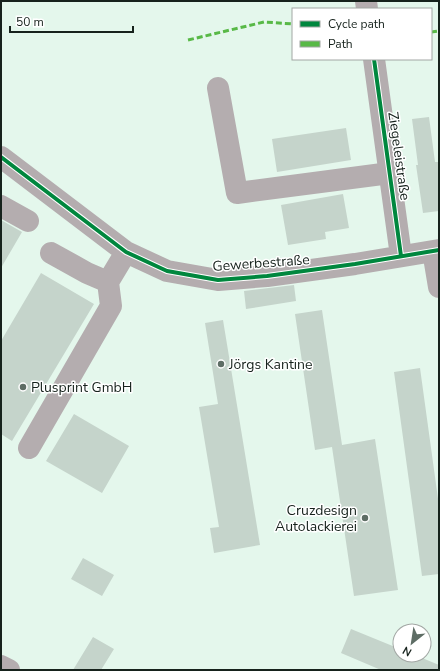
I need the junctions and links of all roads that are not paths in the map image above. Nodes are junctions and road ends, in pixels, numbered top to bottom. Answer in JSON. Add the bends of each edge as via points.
{"nodes":[{"id":1,"x":374,"y":60,"type":"edge"},
{"id":2,"x":218,"y":88,"type":"dead end"},
{"id":3,"x":1,"y":157,"type":"edge"},
{"id":4,"x":390,"y":173,"type":"junction"},
{"id":5,"x":1,"y":206,"type":"edge"},
{"id":6,"x":28,"y":222,"type":"dead end"},
{"id":7,"x":436,"y":251,"type":"edge"},
{"id":8,"x":126,"y":252,"type":"junction"},
{"id":9,"x":51,"y":253,"type":"dead end"},
{"id":10,"x":401,"y":256,"type":"junction"},
{"id":11,"x":108,"y":282,"type":"junction"},
{"id":12,"x":439,"y":287,"type":"edge"},
{"id":13,"x":29,"y":448,"type":"dead end"},
{"id":14,"x":1,"y":666,"type":"edge"},
{"id":15,"x":8,"y":670,"type":"edge"}],
"edges":[{"from":1,"to":4,"type":"street","name":"Ziegeleistraße"},
{"from":2,"to":4,"type":"street","via":[[237,193]]},
{"from":3,"to":8,"type":"street","name":"Gewerbestraße"},
{"from":4,"to":10,"type":"street","name":"Ziegeleistraße"},
{"from":5,"to":6,"type":"street"},
{"from":7,"to":10,"type":"street","name":"Gewerbestraße"},
{"from":7,"to":12,"type":"street"},
{"from":8,"to":10,"type":"street","name":"Gewerbestraße","via":[[167,271],[218,280],[267,276]]},
{"from":8,"to":11,"type":"street"},
{"from":9,"to":11,"type":"street"},
{"from":11,"to":13,"type":"street","via":[[111,306]]},
{"from":14,"to":15,"type":"street"}]}
